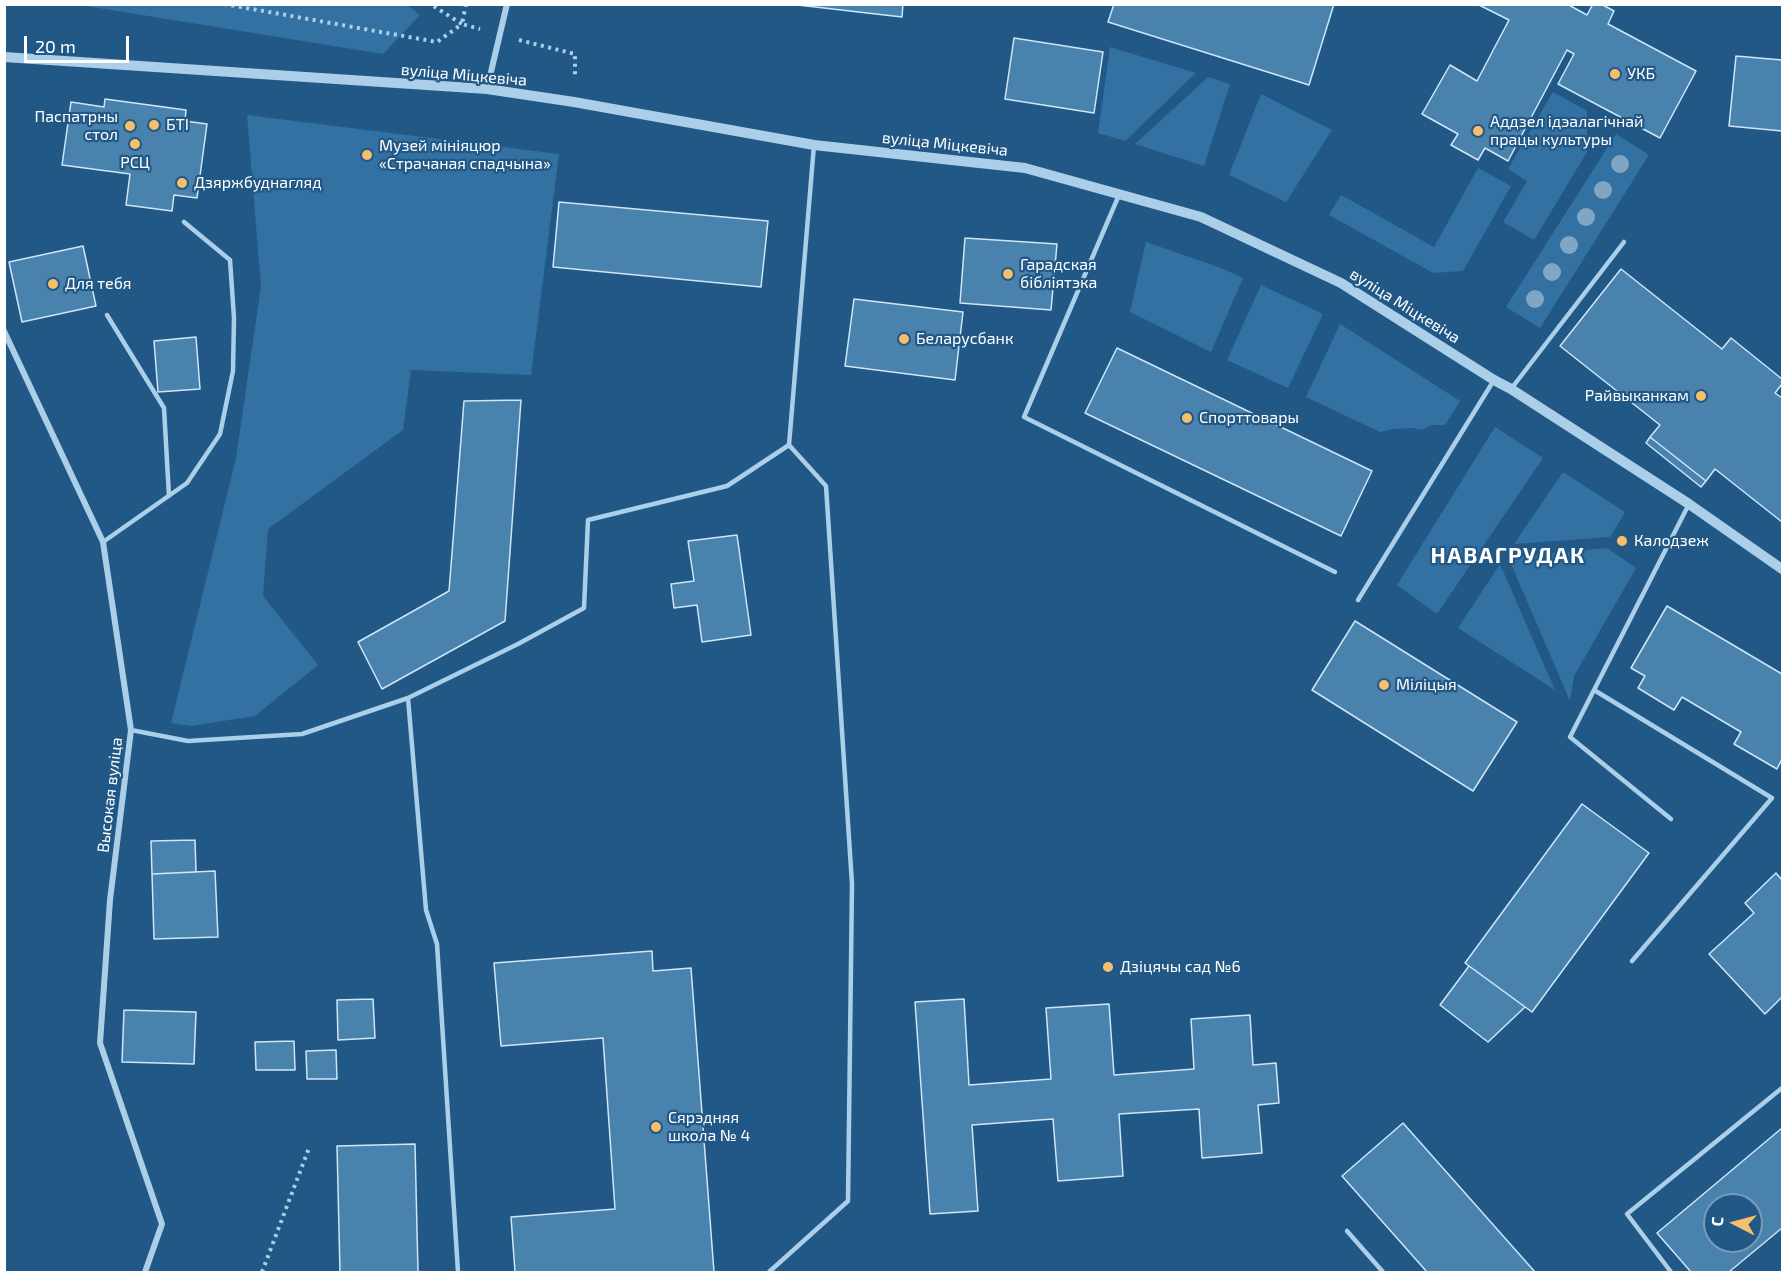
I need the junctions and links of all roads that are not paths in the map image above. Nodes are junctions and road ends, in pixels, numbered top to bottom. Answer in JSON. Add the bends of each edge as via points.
{"nodes":[{"id":1,"x":507,"y":4,"type":"edge"},
{"id":2,"x":4,"y":57,"type":"edge"},
{"id":3,"x":487,"y":89,"type":"junction"},
{"id":4,"x":814,"y":145,"type":"junction"},
{"id":5,"x":1119,"y":195,"type":"junction"},
{"id":6,"x":184,"y":222,"type":"dead end"},
{"id":7,"x":1624,"y":242,"type":"dead end"},
{"id":8,"x":107,"y":315,"type":"dead end"},
{"id":9,"x":4,"y":331,"type":"edge"},
{"id":10,"x":1494,"y":380,"type":"junction"},
{"id":11,"x":1511,"y":389,"type":"junction"},
{"id":12,"x":789,"y":445,"type":"junction"},
{"id":13,"x":169,"y":496,"type":"junction"},
{"id":14,"x":1689,"y":504,"type":"junction"},
{"id":15,"x":104,"y":542,"type":"junction"},
{"id":16,"x":1782,"y":569,"type":"edge"},
{"id":17,"x":1335,"y":572,"type":"dead end"},
{"id":18,"x":1358,"y":600,"type":"dead end"},
{"id":19,"x":1594,"y":690,"type":"junction"},
{"id":20,"x":408,"y":698,"type":"junction"},
{"id":21,"x":131,"y":730,"type":"junction"},
{"id":22,"x":1671,"y":819,"type":"dead end"},
{"id":23,"x":1632,"y":961,"type":"dead end"},
{"id":24,"x":1782,"y":1088,"type":"edge"},
{"id":25,"x":1347,"y":1231,"type":"dead end"},
{"id":26,"x":145,"y":1272,"type":"edge"},
{"id":27,"x":458,"y":1272,"type":"edge"},
{"id":28,"x":769,"y":1272,"type":"edge"},
{"id":29,"x":1383,"y":1272,"type":"edge"},
{"id":30,"x":1671,"y":1272,"type":"edge"}],
"edges":[{"from":1,"to":3,"type":"street"},
{"from":2,"to":3,"type":"street","name":"вуліца Міцкевіча"},
{"from":3,"to":4,"type":"street","name":"вуліца Міцкевіча"},
{"from":4,"to":5,"type":"street","name":"вуліца Міцкевіча","via":[[1025,168]]},
{"from":4,"to":12,"type":"lane"},
{"from":5,"to":10,"type":"street","name":"вуліца Міцкевіча","via":[[1201,217],[1341,283]]},
{"from":5,"to":17,"type":"lane","via":[[1024,417]]},
{"from":6,"to":13,"type":"lane","via":[[230,260],[233,371],[219,434],[187,483]]},
{"from":7,"to":11,"type":"lane"},
{"from":8,"to":13,"type":"lane","via":[[164,408]]},
{"from":9,"to":15,"type":"street","name":"Высокая вуліца"},
{"from":10,"to":11,"type":"street","name":"вуліца Міцкевіча"},
{"from":10,"to":18,"type":"lane"},
{"from":11,"to":14,"type":"street","name":"вуліца Міцкевіча"},
{"from":12,"to":20,"type":"lane","via":[[727,486],[588,520],[584,608]]},
{"from":12,"to":28,"type":"lane","via":[[826,486],[852,884],[848,1201]]},
{"from":13,"to":15,"type":"lane"},
{"from":14,"to":16,"type":"street","name":"вуліца Міцкевіча"},
{"from":14,"to":19,"type":"lane"},
{"from":15,"to":21,"type":"street","name":"Высокая вуліца"},
{"from":19,"to":22,"type":"lane","via":[[1570,737]]},
{"from":19,"to":23,"type":"lane","via":[[1772,798]]},
{"from":20,"to":21,"type":"lane","via":[[302,734],[188,741]]},
{"from":20,"to":27,"type":"lane","via":[[426,910],[437,944]]},
{"from":21,"to":26,"type":"street","name":"Высокая вуліца","via":[[110,900],[100,1043],[162,1224]]},
{"from":24,"to":30,"type":"lane","via":[[1627,1214]]},
{"from":25,"to":29,"type":"lane"}]}
